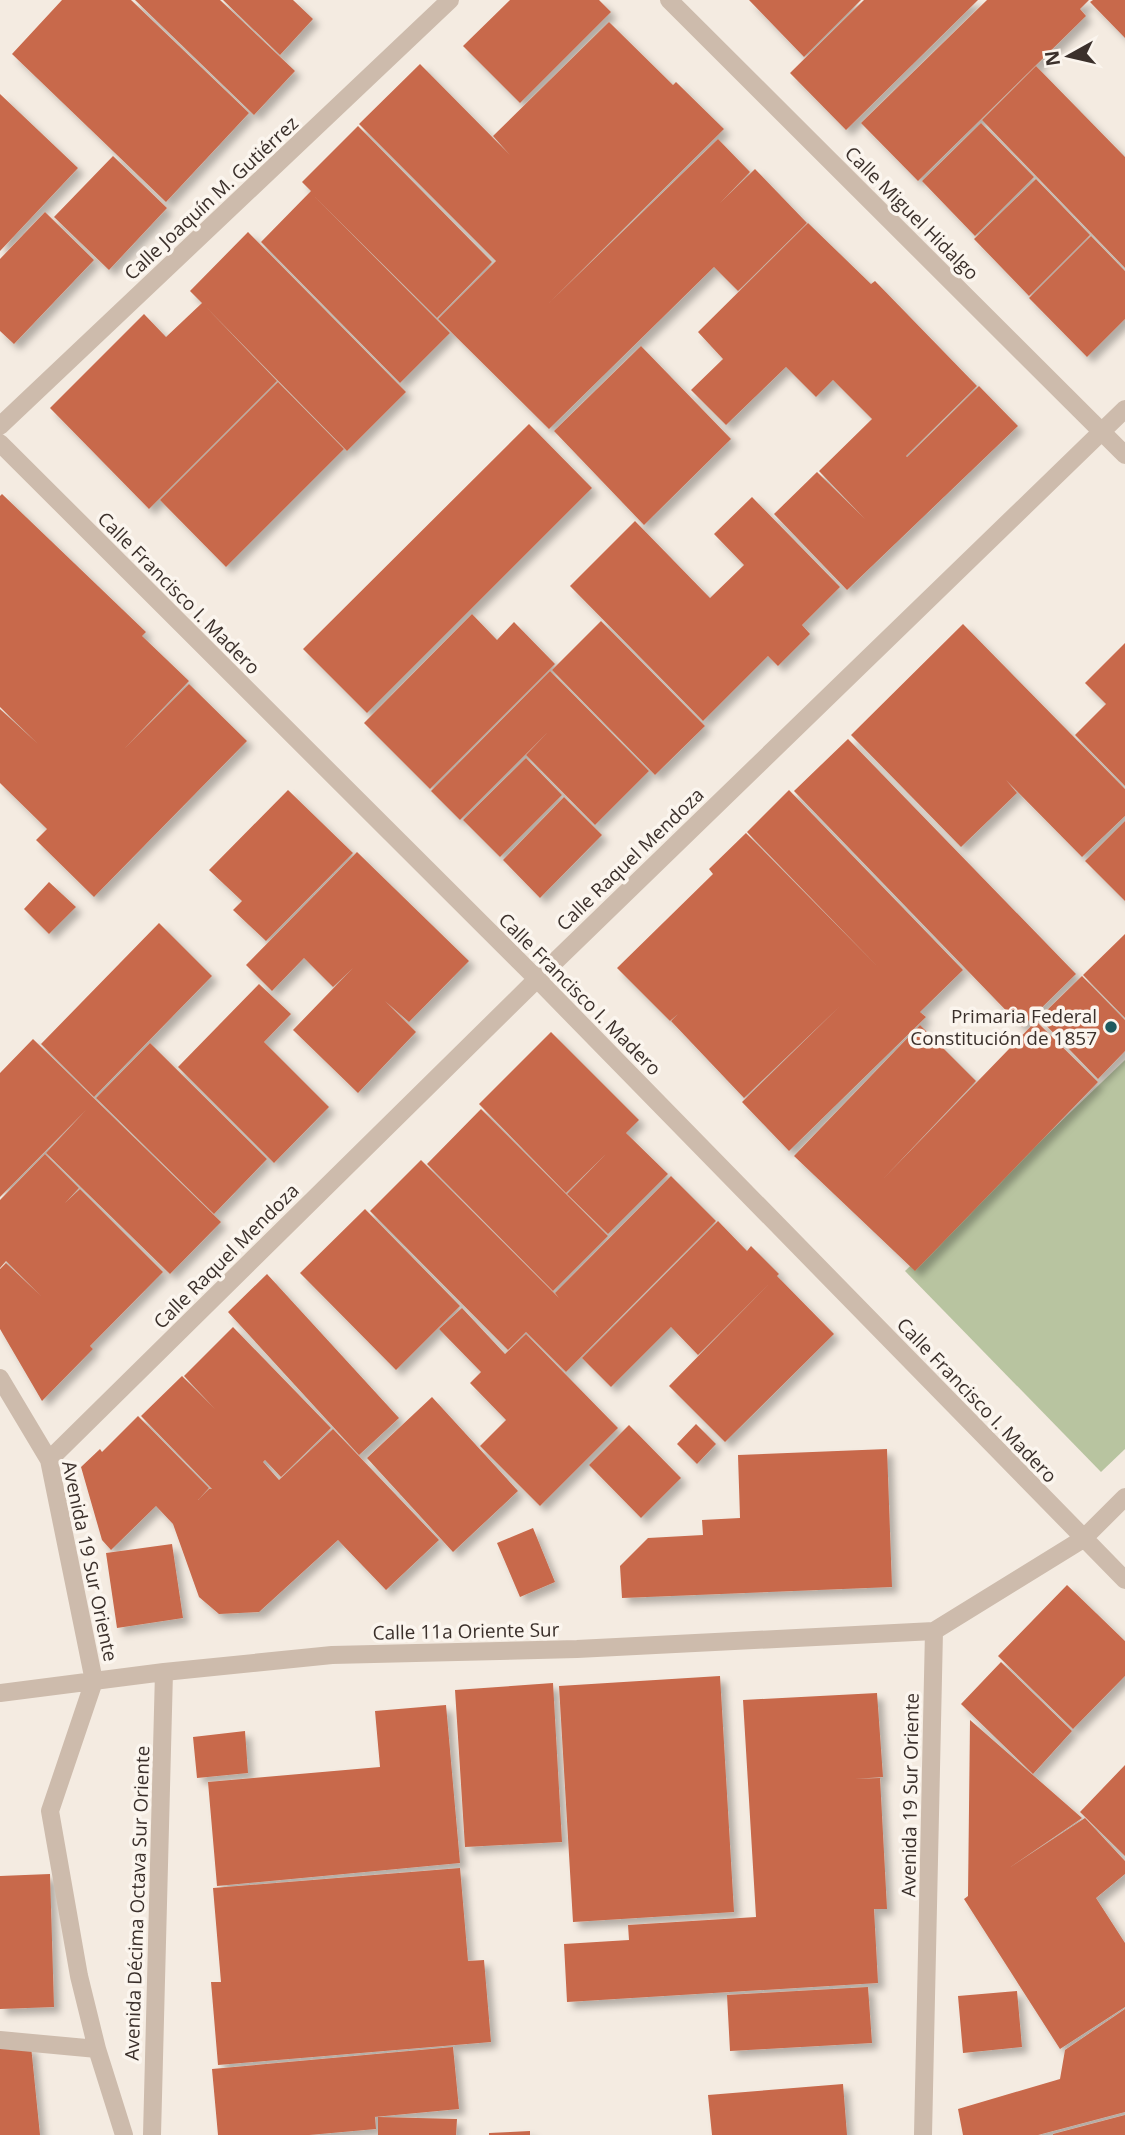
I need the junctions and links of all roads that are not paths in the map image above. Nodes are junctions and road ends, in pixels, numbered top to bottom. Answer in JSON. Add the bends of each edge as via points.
{"nodes":[{"id":1,"x":450,"y":0,"type":"edge"},
{"id":2,"x":669,"y":0,"type":"edge"},
{"id":3,"x":1125,"y":409,"type":"edge"},
{"id":4,"x":0,"y":426,"type":"edge"},
{"id":5,"x":1102,"y":432,"type":"junction"},
{"id":6,"x":0,"y":443,"type":"edge"},
{"id":7,"x":1125,"y":455,"type":"edge"},
{"id":8,"x":537,"y":979,"type":"junction"},
{"id":9,"x":0,"y":1378,"type":"edge"},
{"id":10,"x":49,"y":1460,"type":"junction"},
{"id":11,"x":1125,"y":1497,"type":"edge"},
{"id":12,"x":1083,"y":1539,"type":"junction"},
{"id":13,"x":1125,"y":1580,"type":"edge"},
{"id":14,"x":934,"y":1631,"type":"junction"},
{"id":15,"x":164,"y":1672,"type":"junction"},
{"id":16,"x":94,"y":1681,"type":"junction"},
{"id":17,"x":0,"y":1693,"type":"edge"},
{"id":18,"x":0,"y":2040,"type":"edge"},
{"id":19,"x":97,"y":2049,"type":"junction"},
{"id":20,"x":124,"y":2135,"type":"edge"},
{"id":21,"x":152,"y":2135,"type":"edge"},
{"id":22,"x":923,"y":2135,"type":"edge"}],
"edges":[{"from":1,"to":4,"type":"street","name":"Calle Joaquín M. Gutiérrez"},
{"from":2,"to":5,"type":"street","name":"Calle Miguel Hidalgo"},
{"from":3,"to":5,"type":"street","name":"Calle Raquel Mendoza"},
{"from":5,"to":7,"type":"street","name":"Calle Miguel Hidalgo"},
{"from":5,"to":8,"type":"street","name":"Calle Raquel Mendoza"},
{"from":6,"to":8,"type":"street","name":"Calle Francisco I. Madero"},
{"from":8,"to":10,"type":"street","name":"Calle Raquel Mendoza"},
{"from":8,"to":12,"type":"street","name":"Calle Francisco I. Madero"},
{"from":9,"to":10,"type":"street","name":"Avenida 19 Sur Oriente"},
{"from":10,"to":16,"type":"street","name":"Avenida 19 Sur Oriente"},
{"from":11,"to":12,"type":"street"},
{"from":12,"to":13,"type":"street","name":"Calle Francisco I. Madero"},
{"from":12,"to":14,"type":"street"},
{"from":14,"to":15,"type":"street","name":"Calle 11a Oriente Sur","via":[[577,1649],[332,1655]]},
{"from":14,"to":22,"type":"street","name":"Avenida 19 Sur Oriente"},
{"from":15,"to":16,"type":"street","name":"Calle 11a Oriente Sur"},
{"from":15,"to":21,"type":"street","name":"Avenida Décima Octava Sur Oriente"},
{"from":16,"to":17,"type":"street","name":"Calle 11a Oriente Sur"},
{"from":16,"to":19,"type":"street","name":"Avenida Décima Octava Sur Oriente","via":[[50,1811],[79,1976]]},
{"from":18,"to":19,"type":"street"},
{"from":19,"to":20,"type":"street","name":"Avenida Décima Octava Sur Oriente"}]}
